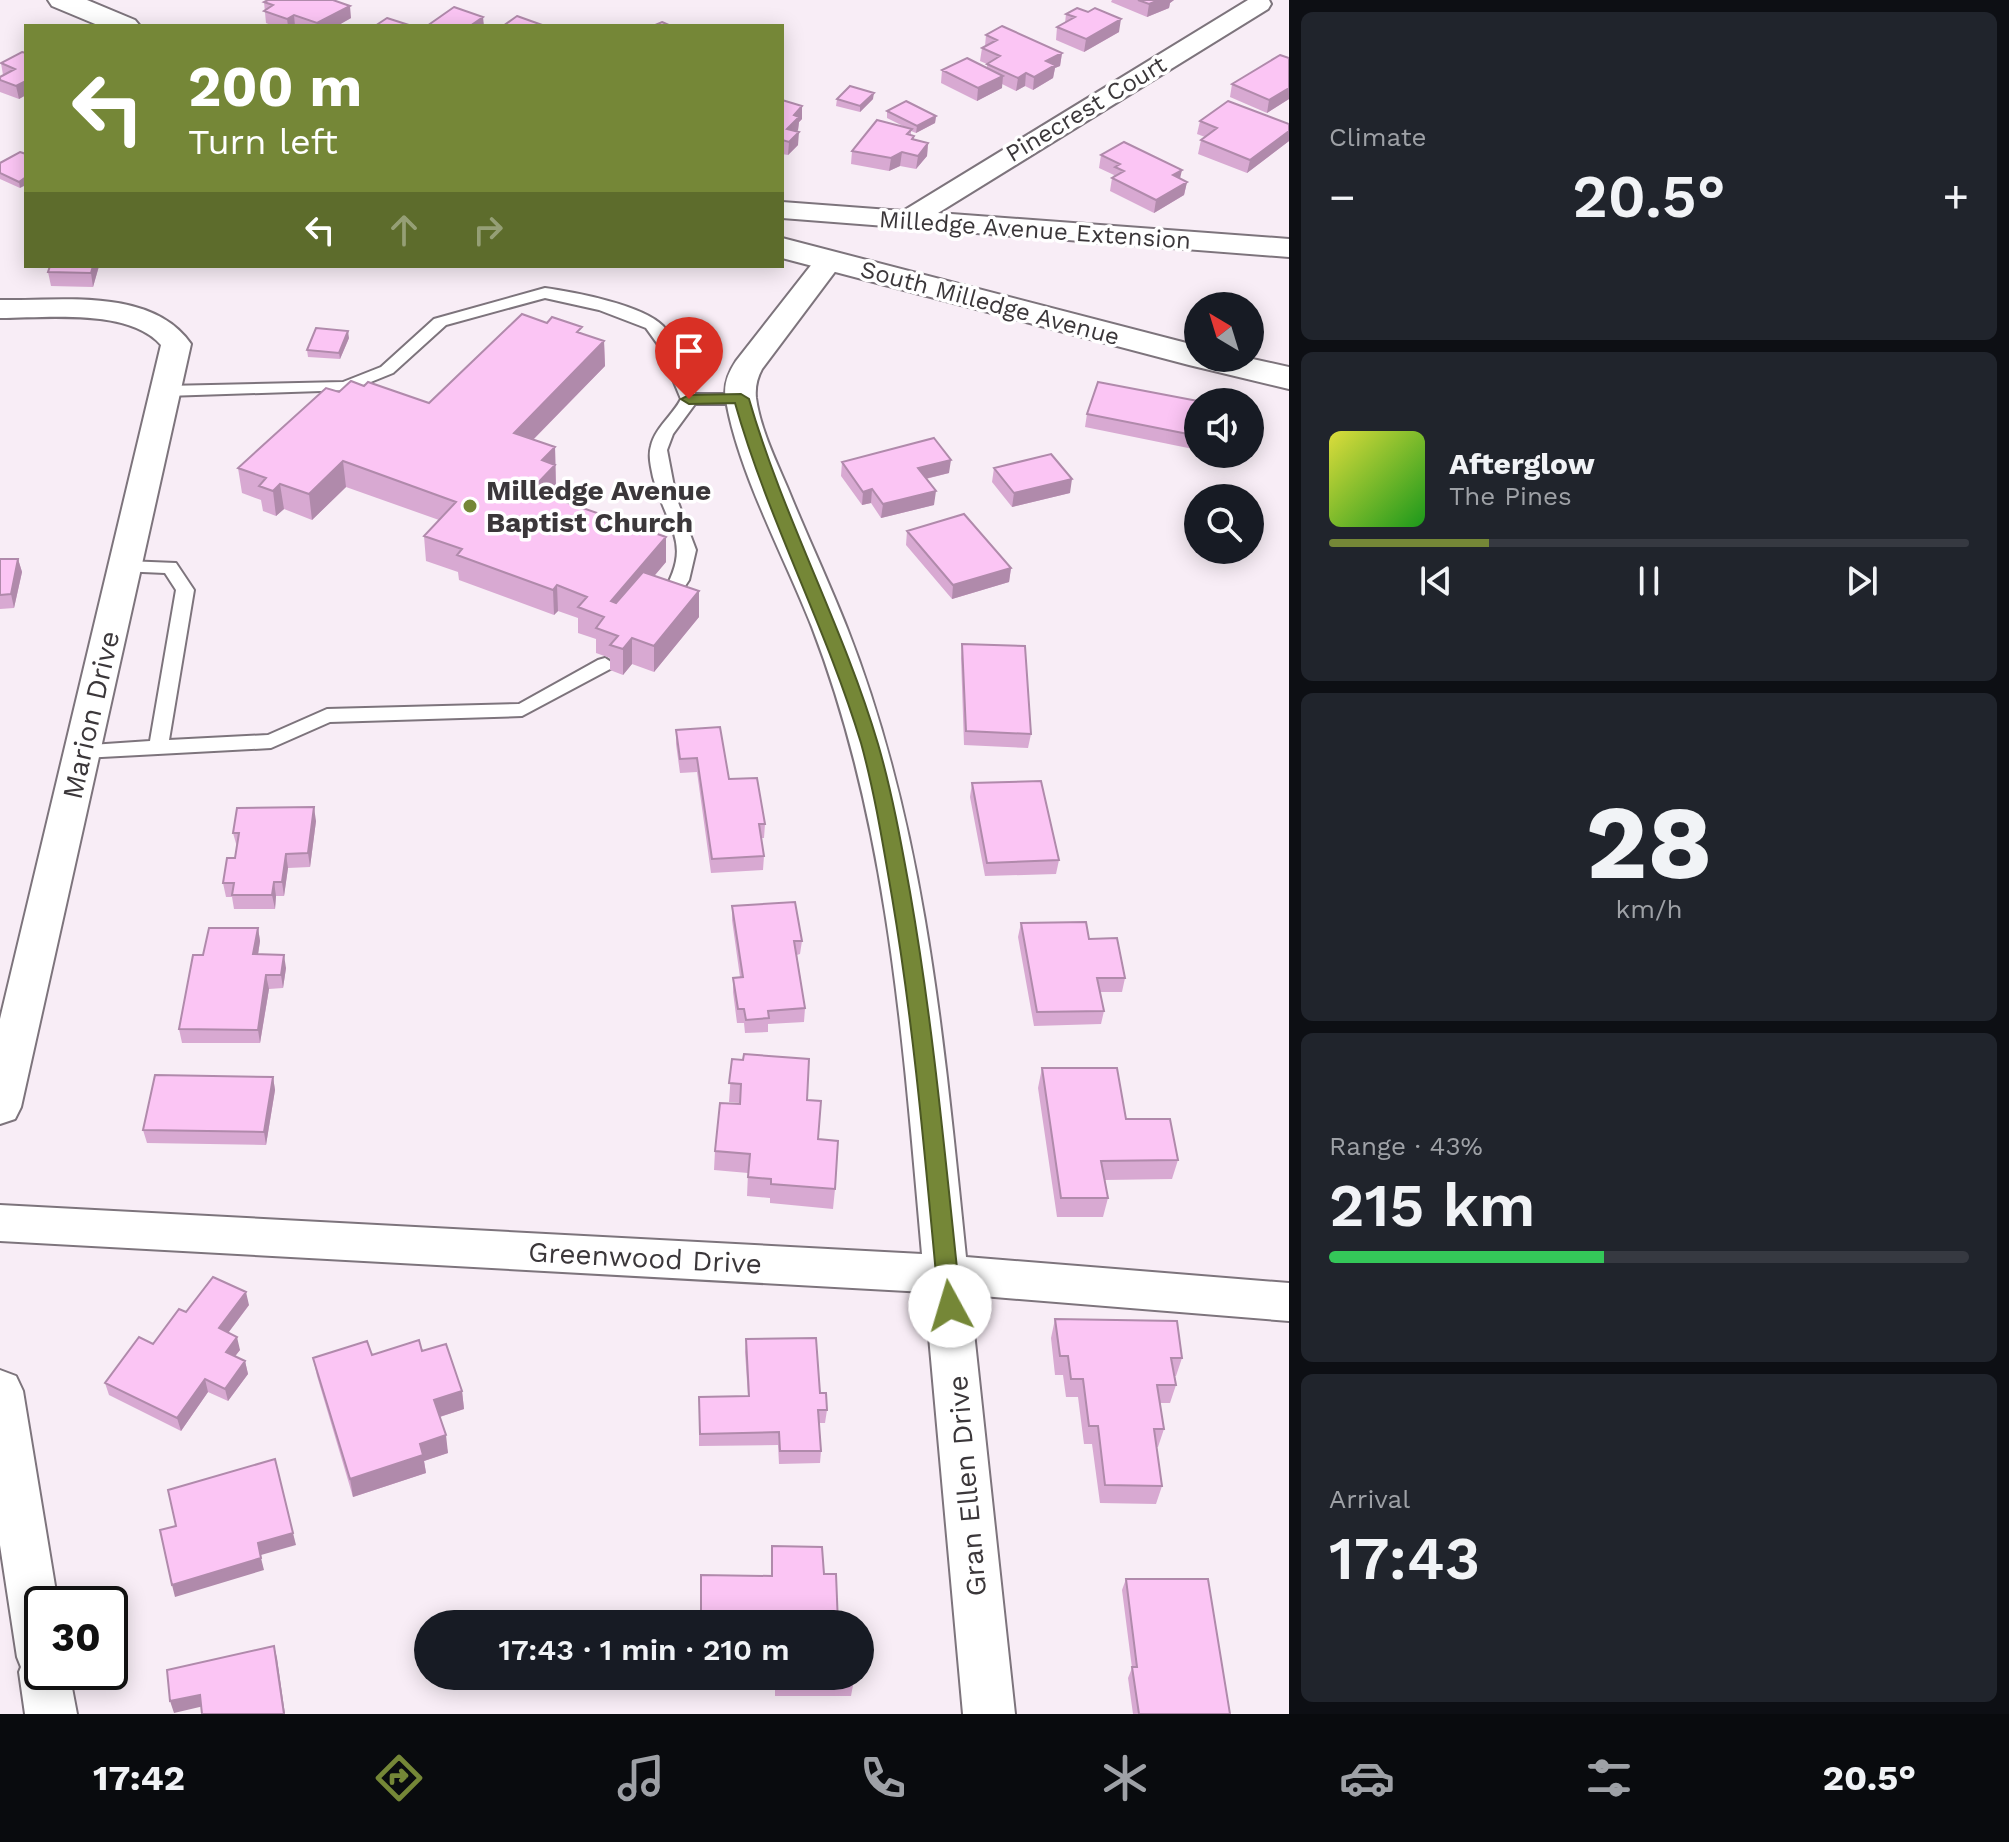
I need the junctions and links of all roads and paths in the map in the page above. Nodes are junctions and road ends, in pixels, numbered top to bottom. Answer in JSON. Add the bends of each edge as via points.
{"nodes":[{"id":1,"x":1258,"y":1,"type":"edge"},
{"id":2,"x":74,"y":2,"type":"edge"},
{"id":3,"x":121,"y":24,"type":"edge"},
{"id":4,"x":784,"y":210,"type":"edge"},
{"id":5,"x":906,"y":221,"type":"junction"},
{"id":6,"x":1289,"y":248,"type":"edge"},
{"id":7,"x":784,"y":249,"type":"edge"},
{"id":8,"x":829,"y":261,"type":"junction"},
{"id":9,"x":0,"y":309,"type":"edge"},
{"id":10,"x":1184,"y":354,"type":"edge"},
{"id":11,"x":1262,"y":372,"type":"edge"},
{"id":12,"x":1289,"y":378,"type":"edge"},
{"id":13,"x":166,"y":391,"type":"junction"},
{"id":14,"x":689,"y":399,"type":"junction"},
{"id":15,"x":741,"y":399,"type":"junction"},
{"id":16,"x":126,"y":567,"type":"junction"},
{"id":17,"x":668,"y":599,"type":"edge"},
{"id":18,"x":605,"y":664,"type":"edge"},
{"id":19,"x":158,"y":747,"type":"junction"},
{"id":20,"x":83,"y":751,"type":"junction"},
{"id":21,"x":0,"y":1107,"type":"edge"},
{"id":22,"x":0,"y":1223,"type":"edge"},
{"id":23,"x":947,"y":1274,"type":"junction"},
{"id":24,"x":1289,"y":1302,"type":"edge"},
{"id":25,"x":0,"y":1391,"type":"edge"},
{"id":26,"x":31,"y":1586,"type":"edge"},
{"id":27,"x":47,"y":1690,"type":"edge"},
{"id":28,"x":51,"y":1714,"type":"edge"},
{"id":29,"x":989,"y":1714,"type":"edge"}],
"edges":[{"from":1,"to":5,"type":"street","name":"Pinecrest Court"},
{"from":2,"to":3,"type":"main road"},
{"from":4,"to":5,"type":"street","name":"Milledge Avenue Extension"},
{"from":5,"to":6,"type":"street","name":"Milledge Avenue Extension"},
{"from":7,"to":8,"type":"main road","name":"South Milledge Avenue"},
{"from":8,"to":10,"type":"main road","name":"South Milledge Avenue"},
{"from":8,"to":15,"type":"street","via":[[747,367]]},
{"from":9,"to":13,"type":"street","name":"Marion Drive","via":[[129,313],[163,327],[176,344]]},
{"from":11,"to":12,"type":"main road","name":"South Milledge Avenue"},
{"from":13,"to":14,"type":"lane","via":[[345,387],[387,370],[440,322],[545,293],[650,323]]},
{"from":13,"to":16,"type":"street","name":"Marion Drive"},
{"from":14,"to":15,"type":"lane"},
{"from":14,"to":17,"type":"lane","via":[[659,446],[665,493],[688,546],[683,578]]},
{"from":15,"to":23,"type":"street","name":"Gran Ellen Drive","via":[[758,457],[830,629],[884,801],[919,1000]]},
{"from":16,"to":19,"type":"lane","via":[[170,567],[185,590]]},
{"from":16,"to":20,"type":"street","name":"Marion Drive"},
{"from":18,"to":19,"type":"lane","via":[[522,710],[327,716],[271,741]]},
{"from":19,"to":20,"type":"lane"},
{"from":20,"to":21,"type":"street","name":"Marion Drive"},
{"from":22,"to":23,"type":"street","name":"Greenwood Drive"},
{"from":23,"to":24,"type":"street","name":"Greenwood Drive"},
{"from":23,"to":29,"type":"street","name":"Gran Ellen Drive"},
{"from":25,"to":26,"type":"street"},
{"from":27,"to":28,"type":"street"}]}
